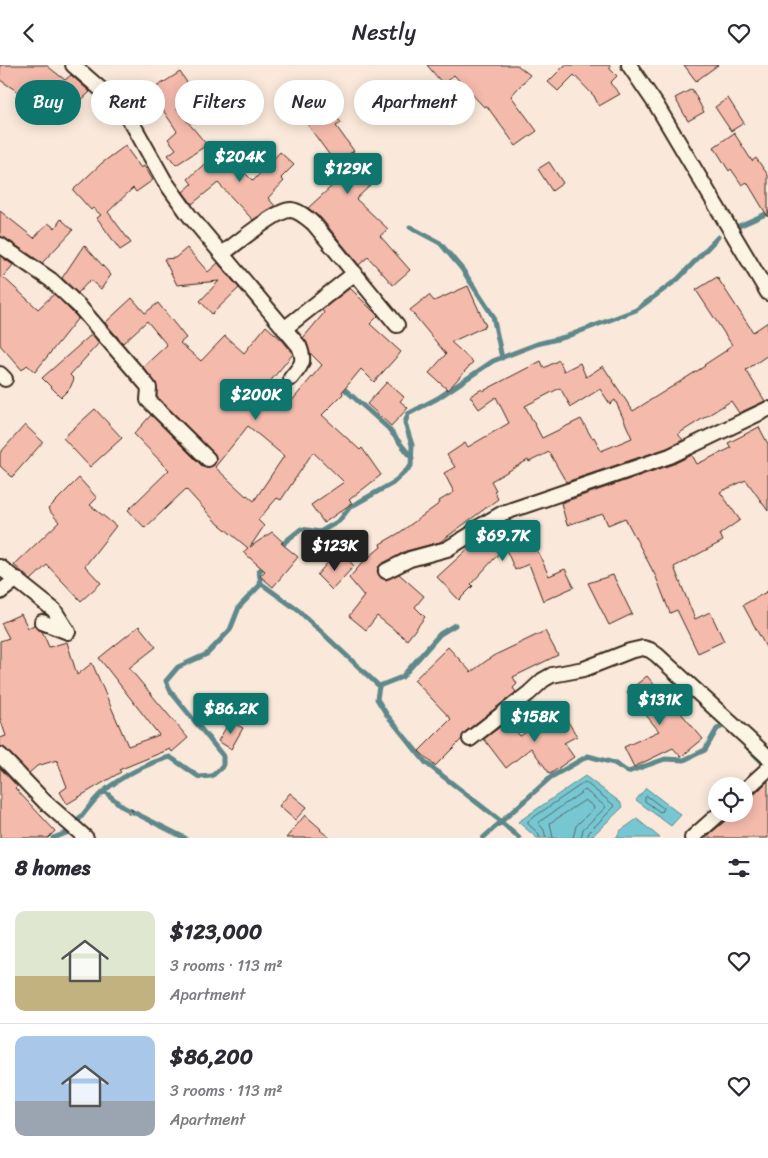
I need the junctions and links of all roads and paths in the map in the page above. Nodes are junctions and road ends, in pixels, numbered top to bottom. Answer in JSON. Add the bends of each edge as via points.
{"nodes":[{"id":1,"x":73,"y":65,"type":"edge"},
{"id":2,"x":629,"y":65,"type":"edge"},
{"id":3,"x":0,"y":245,"type":"edge"},
{"id":4,"x":222,"y":254,"type":"junction"},
{"id":5,"x":355,"y":273,"type":"junction"},
{"id":6,"x":768,"y":293,"type":"edge"},
{"id":7,"x":397,"y":325,"type":"dead end"},
{"id":8,"x":284,"y":329,"type":"junction"},
{"id":9,"x":290,"y":378,"type":"dead end"},
{"id":10,"x":768,"y":409,"type":"edge"},
{"id":11,"x":208,"y":459,"type":"dead end"},
{"id":12,"x":0,"y":567,"type":"edge"},
{"id":13,"x":386,"y":571,"type":"dead end"},
{"id":14,"x":17,"y":579,"type":"junction"},
{"id":15,"x":0,"y":592,"type":"edge"},
{"id":16,"x":42,"y":622,"type":"dead end"},
{"id":17,"x":470,"y":739,"type":"dead end"},
{"id":18,"x":0,"y":755,"type":"edge"},
{"id":19,"x":768,"y":757,"type":"edge"},
{"id":20,"x":768,"y":769,"type":"edge"},
{"id":21,"x":753,"y":783,"type":"edge"},
{"id":22,"x":134,"y":808,"type":"dead end"},
{"id":23,"x":128,"y":814,"type":"dead end"},
{"id":24,"x":709,"y":822,"type":"edge"},
{"id":25,"x":86,"y":838,"type":"edge"},
{"id":26,"x":692,"y":838,"type":"edge"}],
"edges":[{"from":1,"to":4,"type":"street","via":[[132,123],[164,180]]},
{"from":2,"to":6,"type":"street","via":[[662,114]]},
{"from":3,"to":11,"type":"street","via":[[51,280],[78,305],[147,385],[148,400]]},
{"from":4,"to":5,"type":"street","via":[[277,214],[290,210],[314,224]]},
{"from":4,"to":8,"type":"street"},
{"from":5,"to":7,"type":"street"},
{"from":5,"to":8,"type":"street"},
{"from":8,"to":9,"type":"street","via":[[304,357]]},
{"from":10,"to":13,"type":"street","via":[[670,457],[503,513],[447,549],[410,559]]},
{"from":12,"to":14,"type":"street"},
{"from":14,"to":15,"type":"street"},
{"from":14,"to":16,"type":"street","via":[[54,610],[68,632]]},
{"from":17,"to":19,"type":"street","via":[[552,675],[584,669],[643,648],[657,655]]},
{"from":18,"to":25,"type":"street"},
{"from":20,"to":21,"type":"street"},
{"from":22,"to":23,"type":"path"},
{"from":24,"to":26,"type":"street"}]}
